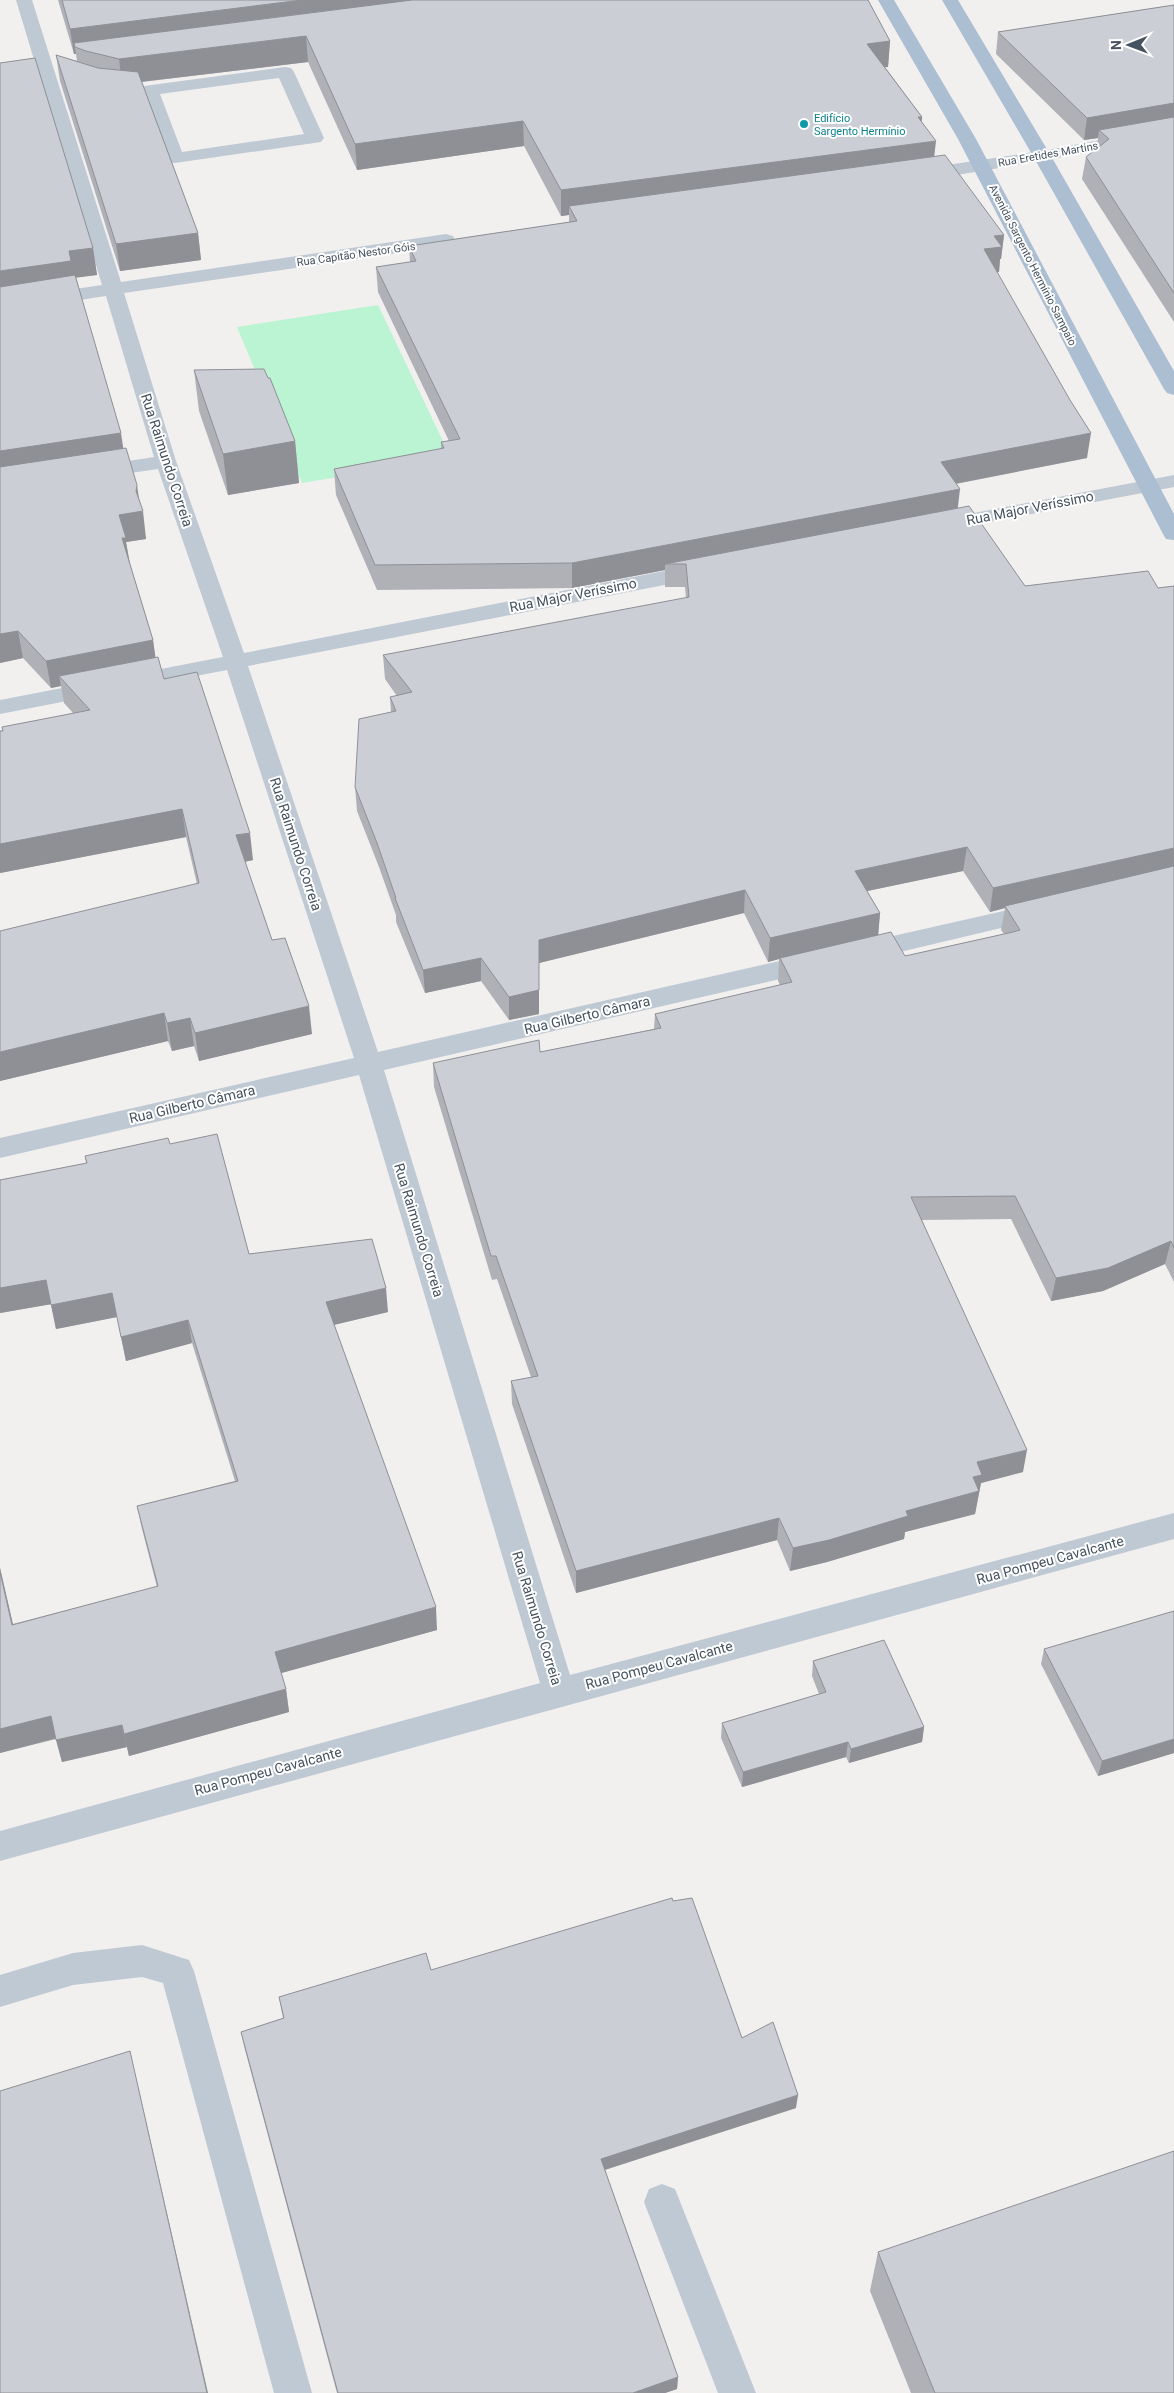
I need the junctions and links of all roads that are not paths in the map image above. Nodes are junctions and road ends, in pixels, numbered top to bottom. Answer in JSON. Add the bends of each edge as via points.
{"nodes":[{"id":1,"x":24,"y":0,"type":"edge"},
{"id":2,"x":886,"y":0,"type":"edge"},
{"id":3,"x":950,"y":0,"type":"edge"},
{"id":4,"x":150,"y":90,"type":"junction"},
{"id":5,"x":130,"y":91,"type":"edge"},
{"id":6,"x":1174,"y":130,"type":"edge"},
{"id":7,"x":1042,"y":156,"type":"junction"},
{"id":8,"x":980,"y":166,"type":"junction"},
{"id":9,"x":898,"y":178,"type":"edge"},
{"id":10,"x":460,"y":238,"type":"edge"},
{"id":11,"x":112,"y":290,"type":"junction"},
{"id":12,"x":0,"y":306,"type":"edge"},
{"id":13,"x":1174,"y":389,"type":"edge"},
{"id":14,"x":166,"y":461,"type":"junction"},
{"id":15,"x":76,"y":475,"type":"edge"},
{"id":16,"x":1174,"y":481,"type":"edge"},
{"id":17,"x":1147,"y":486,"type":"junction"},
{"id":18,"x":923,"y":529,"type":"edge"},
{"id":19,"x":1174,"y":534,"type":"edge"},
{"id":20,"x":719,"y":568,"type":"edge"},
{"id":21,"x":235,"y":660,"type":"junction"},
{"id":22,"x":0,"y":707,"type":"edge"},
{"id":23,"x":1058,"y":907,"type":"edge"},
{"id":24,"x":369,"y":1065,"type":"junction"},
{"id":25,"x":0,"y":1148,"type":"edge"},
{"id":26,"x":1174,"y":1526,"type":"edge"},
{"id":27,"x":559,"y":1692,"type":"junction"},
{"id":28,"x":0,"y":1846,"type":"edge"},
{"id":29,"x":0,"y":1991,"type":"edge"},
{"id":30,"x":662,"y":2202,"type":"dead end"},
{"id":31,"x":293,"y":2393,"type":"edge"},
{"id":32,"x":736,"y":2393,"type":"edge"}],
"edges":[{"from":1,"to":11,"type":"street","name":"Rua Raimundo Correia","via":[[50,68]]},
{"from":2,"to":8,"type":"main road","name":"Avenida Sargento Hermínio Sampaio"},
{"from":3,"to":7,"type":"main road"},
{"from":4,"to":4,"type":"street","via":[[285,72],[315,138],[175,158]]},
{"from":4,"to":5,"type":"street"},
{"from":6,"to":7,"type":"street","name":"Rua Eretides Martins"},
{"from":7,"to":8,"type":"street","name":"Rua Eretides Martins"},
{"from":7,"to":13,"type":"main road"},
{"from":8,"to":9,"type":"street"},
{"from":8,"to":17,"type":"main road","name":"Avenida Sargento Hermínio Sampaio"},
{"from":10,"to":11,"type":"street","name":"Rua Capitão Nestor Góis"},
{"from":11,"to":12,"type":"street","name":"Rua Capitão Nestor Góis"},
{"from":11,"to":14,"type":"street","name":"Rua Raimundo Correia"},
{"from":14,"to":15,"type":"street"},
{"from":14,"to":21,"type":"street","name":"Rua Raimundo Correia"},
{"from":16,"to":17,"type":"street","name":"Rua Major Veríssimo"},
{"from":17,"to":18,"type":"street","name":"Rua Major Veríssimo"},
{"from":17,"to":19,"type":"main road","name":"Avenida Sargento Hermínio Sampaio"},
{"from":20,"to":21,"type":"street","name":"Rua Major Veríssimo"},
{"from":21,"to":22,"type":"street","name":"Rua Major Veríssimo"},
{"from":21,"to":24,"type":"street","name":"Rua Raimundo Correia"},
{"from":23,"to":24,"type":"street","name":"Rua Gilberto Câmara"},
{"from":24,"to":25,"type":"street","name":"Rua Gilberto Câmara"},
{"from":24,"to":27,"type":"street","name":"Rua Raimundo Correia"},
{"from":26,"to":27,"type":"street","name":"Rua Pompeu Cavalcante"},
{"from":27,"to":28,"type":"street","name":"Rua Pompeu Cavalcante"},
{"from":29,"to":31,"type":"street","via":[[73,1969],[142,1961],[177,1971]]},
{"from":30,"to":32,"type":"street"}]}
